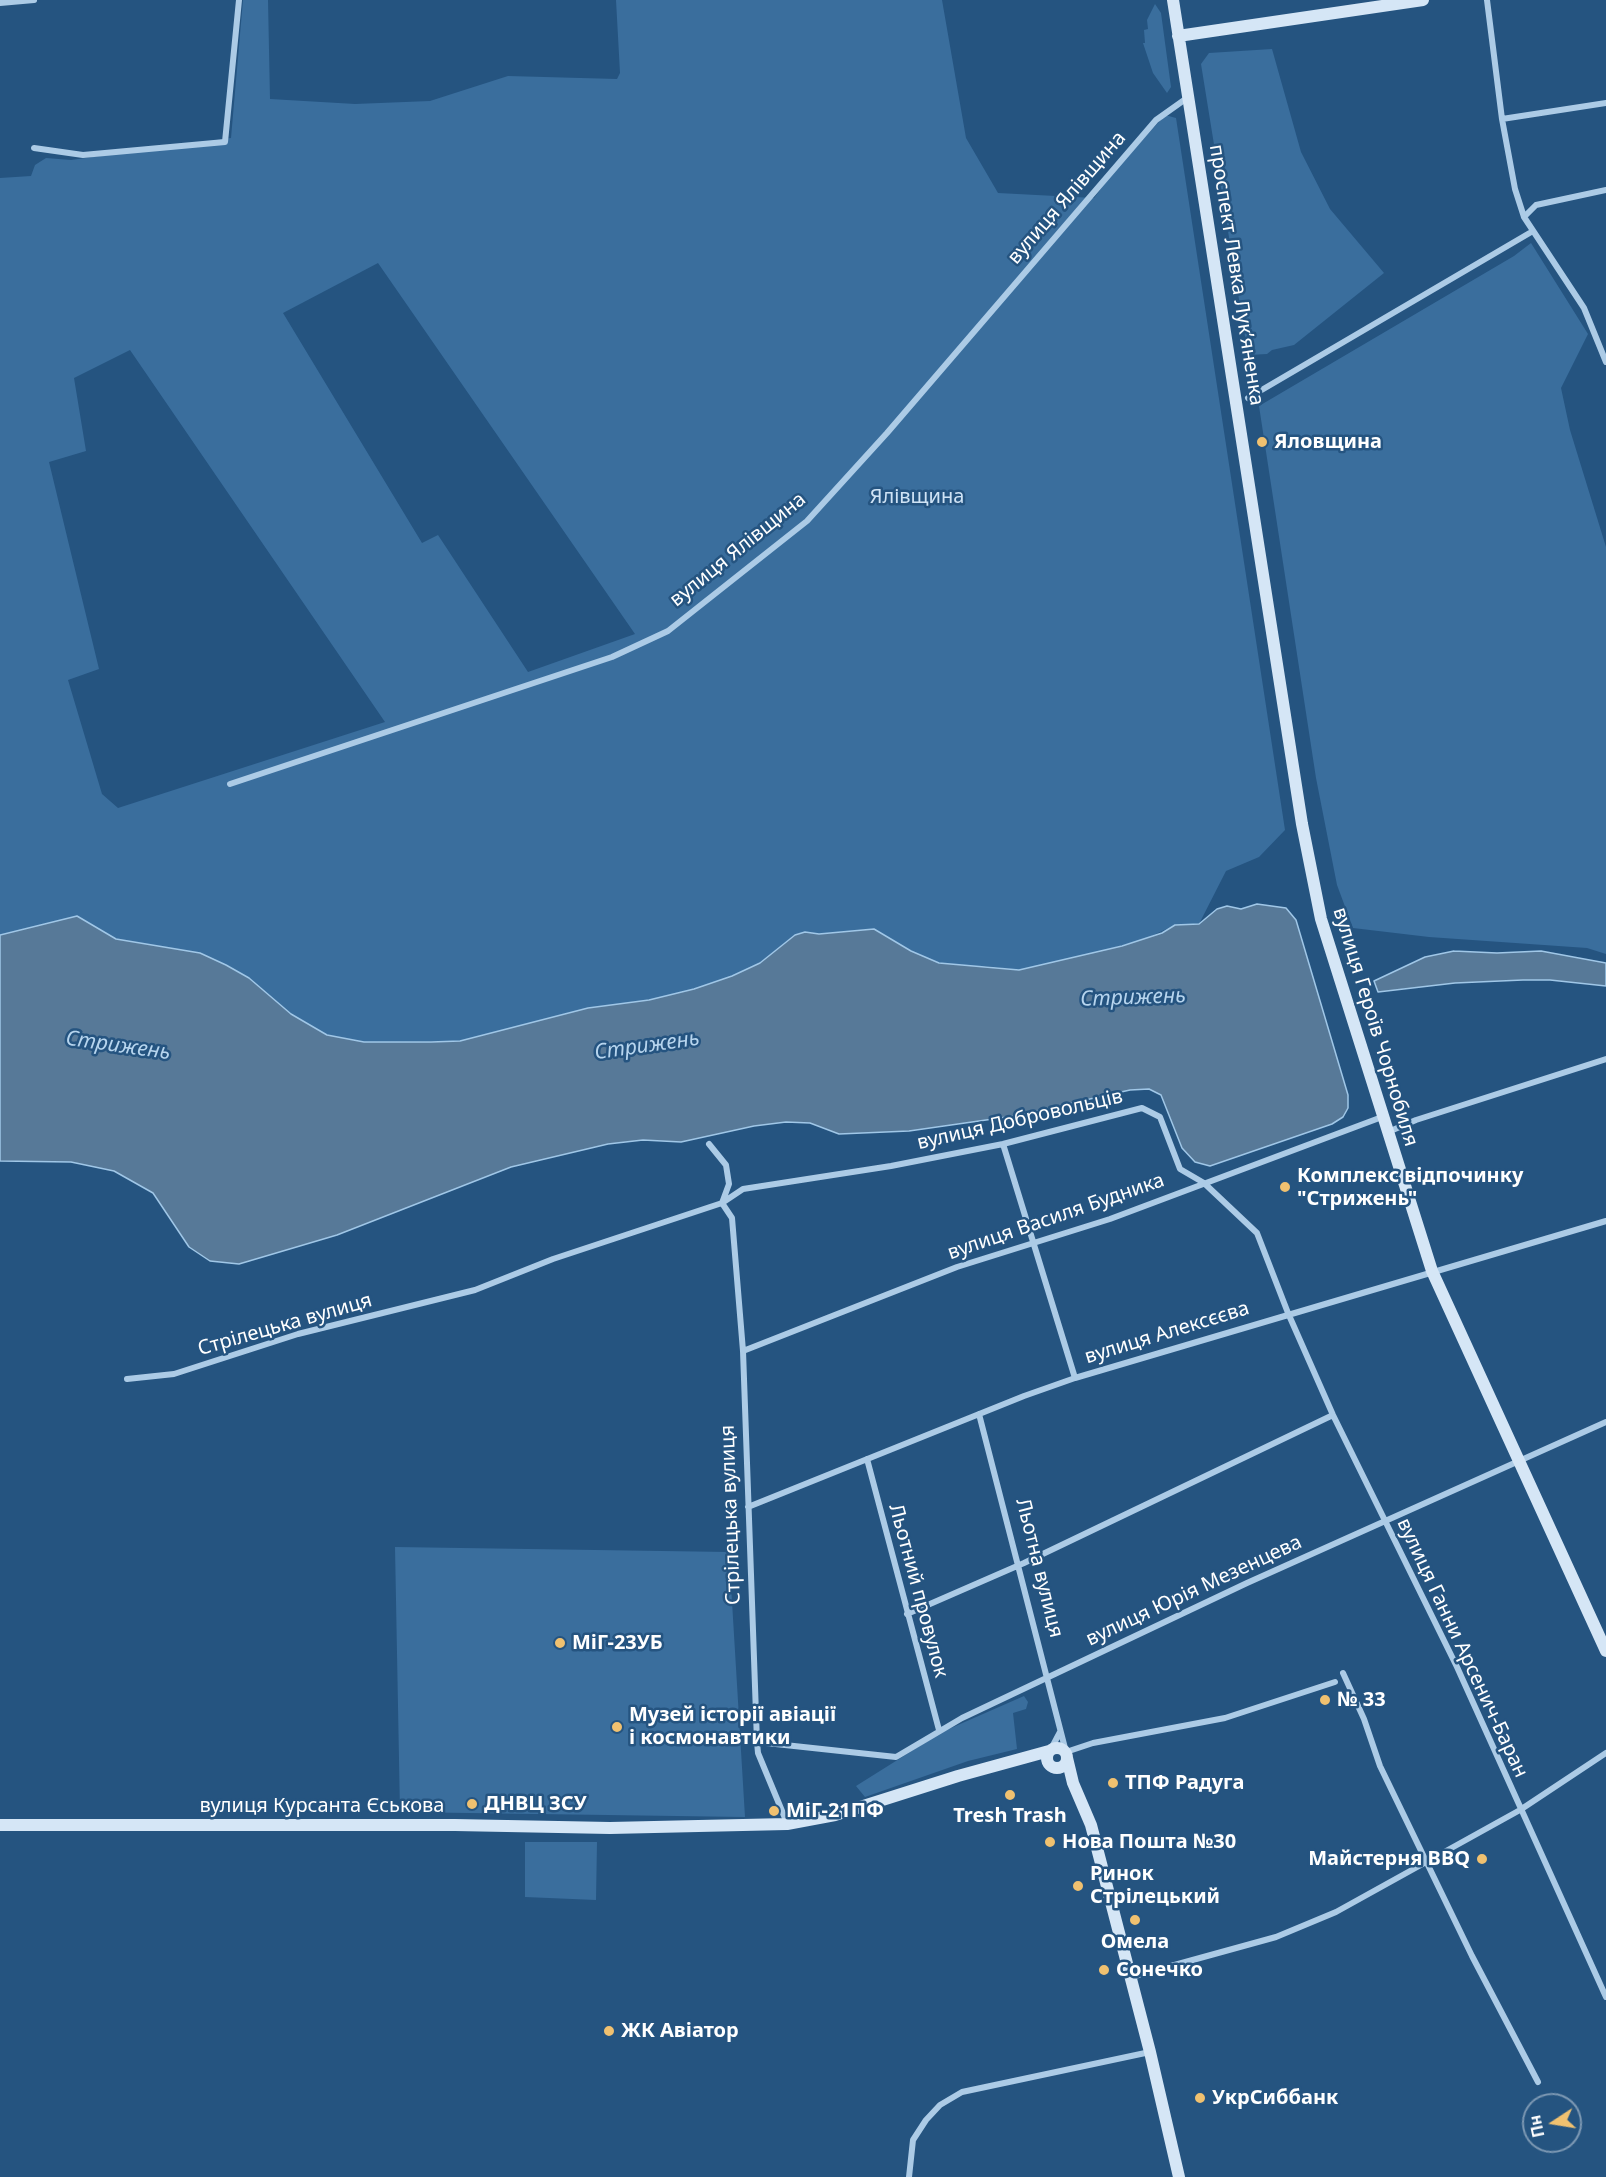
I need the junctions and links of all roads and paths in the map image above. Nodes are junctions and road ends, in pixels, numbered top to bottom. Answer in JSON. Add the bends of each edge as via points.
{"nodes":[{"id":1,"x":34,"y":0,"type":"edge"},
{"id":2,"x":239,"y":0,"type":"edge"},
{"id":3,"x":1173,"y":0,"type":"edge"},
{"id":4,"x":1423,"y":0,"type":"edge"},
{"id":5,"x":1487,"y":0,"type":"edge"},
{"id":6,"x":0,"y":3,"type":"edge"},
{"id":7,"x":1178,"y":36,"type":"junction"},
{"id":8,"x":1187,"y":98,"type":"junction"},
{"id":9,"x":1606,"y":103,"type":"edge"},
{"id":10,"x":1502,"y":119,"type":"junction"},
{"id":11,"x":34,"y":148,"type":"dead end"},
{"id":12,"x":1606,"y":190,"type":"edge"},
{"id":13,"x":1524,"y":217,"type":"junction"},
{"id":14,"x":1533,"y":231,"type":"junction"},
{"id":15,"x":1606,"y":362,"type":"edge"},
{"id":16,"x":1248,"y":398,"type":"dead end"},
{"id":17,"x":1261,"y":556,"type":"joint"},
{"id":18,"x":230,"y":784,"type":"dead end"},
{"id":19,"x":1606,"y":1059,"type":"edge"},
{"id":20,"x":1382,"y":1117,"type":"junction"},
{"id":21,"x":1387,"y":1133,"type":"junction"},
{"id":22,"x":709,"y":1144,"type":"dead end"},
{"id":23,"x":1003,"y":1144,"type":"junction"},
{"id":24,"x":1204,"y":1183,"type":"junction"},
{"id":25,"x":722,"y":1203,"type":"junction"},
{"id":26,"x":1606,"y":1221,"type":"edge"},
{"id":27,"x":1033,"y":1244,"type":"junction"},
{"id":28,"x":1432,"y":1271,"type":"junction"},
{"id":29,"x":1288,"y":1313,"type":"junction"},
{"id":30,"x":743,"y":1351,"type":"junction"},
{"id":31,"x":1075,"y":1378,"type":"junction"},
{"id":32,"x":128,"y":1379,"type":"dead end"},
{"id":33,"x":979,"y":1414,"type":"junction"},
{"id":34,"x":1333,"y":1415,"type":"junction"},
{"id":35,"x":1606,"y":1422,"type":"edge"},
{"id":36,"x":867,"y":1459,"type":"junction"},
{"id":37,"x":1519,"y":1461,"type":"junction"},
{"id":38,"x":748,"y":1506,"type":"junction"},
{"id":39,"x":1383,"y":1521,"type":"junction"},
{"id":40,"x":1018,"y":1565,"type":"junction"},
{"id":41,"x":907,"y":1614,"type":"junction"},
{"id":42,"x":1606,"y":1651,"type":"edge"},
{"id":43,"x":1343,"y":1674,"type":"dead end"},
{"id":44,"x":1048,"y":1679,"type":"junction"},
{"id":45,"x":1335,"y":1682,"type":"dead end"},
{"id":46,"x":939,"y":1730,"type":"junction"},
{"id":47,"x":1060,"y":1732,"type":"junction"},
{"id":48,"x":757,"y":1742,"type":"junction"},
{"id":49,"x":1050,"y":1750,"type":"junction"},
{"id":50,"x":1606,"y":1753,"type":"edge"},
{"id":51,"x":1066,"y":1755,"type":"junction"},
{"id":52,"x":1032,"y":1758,"type":"junction"},
{"id":53,"x":1052,"y":1766,"type":"junction"},
{"id":54,"x":1073,"y":1783,"type":"junction"},
{"id":55,"x":1520,"y":1810,"type":"junction"},
{"id":56,"x":787,"y":1824,"type":"junction"},
{"id":57,"x":0,"y":1826,"type":"edge"},
{"id":58,"x":1427,"y":1863,"type":"junction"},
{"id":59,"x":1131,"y":1977,"type":"junction"},
{"id":60,"x":1606,"y":1997,"type":"edge"},
{"id":61,"x":1150,"y":2052,"type":"junction"},
{"id":62,"x":1538,"y":2082,"type":"dead end"},
{"id":63,"x":909,"y":2177,"type":"edge"},
{"id":64,"x":1179,"y":2177,"type":"edge"}],
"edges":[{"from":1,"to":6,"type":"street"},
{"from":2,"to":11,"type":"street","via":[[225,142],[83,155]]},
{"from":3,"to":7,"type":"main road","name":"проспект Левка Лукʼяненка"},
{"from":4,"to":7,"type":"main road"},
{"from":5,"to":10,"type":"street"},
{"from":7,"to":8,"type":"main road","name":"проспект Левка Лукʼяненка"},
{"from":8,"to":17,"type":"main road","name":"проспект Левка Лукʼяненка"},
{"from":8,"to":18,"type":"street","name":"вулиця Ялівщина","via":[[1156,120],[807,521],[668,630],[612,657]]},
{"from":9,"to":10,"type":"street"},
{"from":10,"to":13,"type":"street"},
{"from":12,"to":13,"type":"street","via":[[1536,205]]},
{"from":13,"to":14,"type":"street"},
{"from":14,"to":15,"type":"street","via":[[1584,308]]},
{"from":14,"to":16,"type":"street"},
{"from":17,"to":20,"type":"main road","name":"вулиця Героїв Чорнобиля","via":[[1308,863],[1321,919]]},
{"from":19,"to":21,"type":"street","via":[[1416,1120]]},
{"from":20,"to":21,"type":"main road","name":"вулиця Героїв Чорнобиля"},
{"from":20,"to":24,"type":"street","name":"вулиця Василя Будника"},
{"from":21,"to":28,"type":"main road","name":"вулиця Героїв Чорнобиля"},
{"from":22,"to":25,"type":"street","via":[[726,1165],[729,1184]]},
{"from":23,"to":24,"type":"street","name":"вулиця Добровольців","via":[[1142,1108],[1160,1117],[1180,1169]]},
{"from":23,"to":25,"type":"street","name":"вулиця Добровольців","via":[[742,1189]]},
{"from":23,"to":27,"type":"street"},
{"from":24,"to":27,"type":"street","name":"вулиця Василя Будника"},
{"from":24,"to":29,"type":"street","name":"вулиця Добровольців","via":[[1257,1233]]},
{"from":25,"to":30,"type":"street","name":"Стрілецька вулиця","via":[[732,1218]]},
{"from":25,"to":32,"type":"street","name":"Стрілецька вулиця","via":[[553,1259],[475,1290],[298,1334],[174,1374]]},
{"from":26,"to":28,"type":"street","name":"вулиця Алексєєва"},
{"from":27,"to":30,"type":"street","name":"вулиця Василя Будника","via":[[957,1267]]},
{"from":27,"to":31,"type":"street"},
{"from":28,"to":29,"type":"street","name":"вулиця Алексєєва"},
{"from":28,"to":37,"type":"main road","name":"вулиця Героїв Чорнобиля"},
{"from":29,"to":31,"type":"street","name":"вулиця Алексєєва"},
{"from":29,"to":34,"type":"street","name":"вулиця Ганни Арсенич-Баран"},
{"from":30,"to":38,"type":"street","name":"Стрілецька вулиця"},
{"from":31,"to":33,"type":"street","name":"вулиця Алексєєва"},
{"from":33,"to":36,"type":"street","name":"вулиця Алексєєва"},
{"from":33,"to":40,"type":"street","name":"Льотна вулиця"},
{"from":34,"to":39,"type":"street","name":"вулиця Ганни Арсенич-Баран"},
{"from":34,"to":40,"type":"street"},
{"from":35,"to":37,"type":"street","name":"вулиця Юрія Мезенцева"},
{"from":36,"to":38,"type":"street","name":"вулиця Алексєєва"},
{"from":36,"to":41,"type":"street","name":"Льотний провулок"},
{"from":37,"to":39,"type":"street","name":"вулиця Юрія Мезенцева"},
{"from":37,"to":42,"type":"main road","name":"вулиця Героїв Чорнобиля"},
{"from":38,"to":48,"type":"street","name":"Стрілецька вулиця"},
{"from":39,"to":44,"type":"street","name":"вулиця Юрія Мезенцева"},
{"from":39,"to":55,"type":"street","name":"вулиця Ганни Арсенич-Баран","via":[[1457,1667]]},
{"from":40,"to":41,"type":"street"},
{"from":40,"to":44,"type":"street","name":"Льотна вулиця"},
{"from":41,"to":46,"type":"street","name":"Льотний провулок"},
{"from":43,"to":58,"type":"street","via":[[1380,1766]]},
{"from":44,"to":46,"type":"street","name":"вулиця Юрія Мезенцева"},
{"from":44,"to":47,"type":"street","name":"Льотна вулиця"},
{"from":45,"to":51,"type":"street","via":[[1225,1718],[1093,1743]]},
{"from":46,"to":48,"type":"street","name":"вулиця Юрія Мезенцева","via":[[896,1757]]},
{"from":47,"to":49,"type":"street"},
{"from":47,"to":51,"type":"street","name":"Льотна вулиця"},
{"from":48,"to":56,"type":"street","name":"Стрілецька вулиця"},
{"from":49,"to":51,"type":"main road","via":[[1062,1749]]},
{"from":49,"to":52,"type":"main road"},
{"from":49,"to":53,"type":"main road","via":[[1047,1758]]},
{"from":50,"to":55,"type":"street"},
{"from":51,"to":53,"type":"main road","via":[[1063,1766]]},
{"from":51,"to":54,"type":"main road","name":"Льотна вулиця"},
{"from":52,"to":53,"type":"main road","name":"Льотна вулиця"},
{"from":52,"to":56,"type":"main road","via":[[968,1773],[835,1815]]},
{"from":53,"to":54,"type":"main road","name":"Льотна вулиця"},
{"from":54,"to":59,"type":"main road","name":"Льотна вулиця","via":[[1091,1825]]},
{"from":55,"to":58,"type":"street"},
{"from":55,"to":60,"type":"street","name":"вулиця Ганни Арсенич-Баран"},
{"from":56,"to":57,"type":"main road","name":"вулиця Курсанта Єськова","via":[[610,1828]]},
{"from":58,"to":59,"type":"street","via":[[1336,1912],[1276,1937]]},
{"from":58,"to":62,"type":"street"},
{"from":59,"to":61,"type":"main road","name":"Льотна вулиця"},
{"from":61,"to":63,"type":"street","via":[[962,2092],[940,2105],[913,2140]]},
{"from":61,"to":64,"type":"main road","name":"Льотна вулиця"}]}
